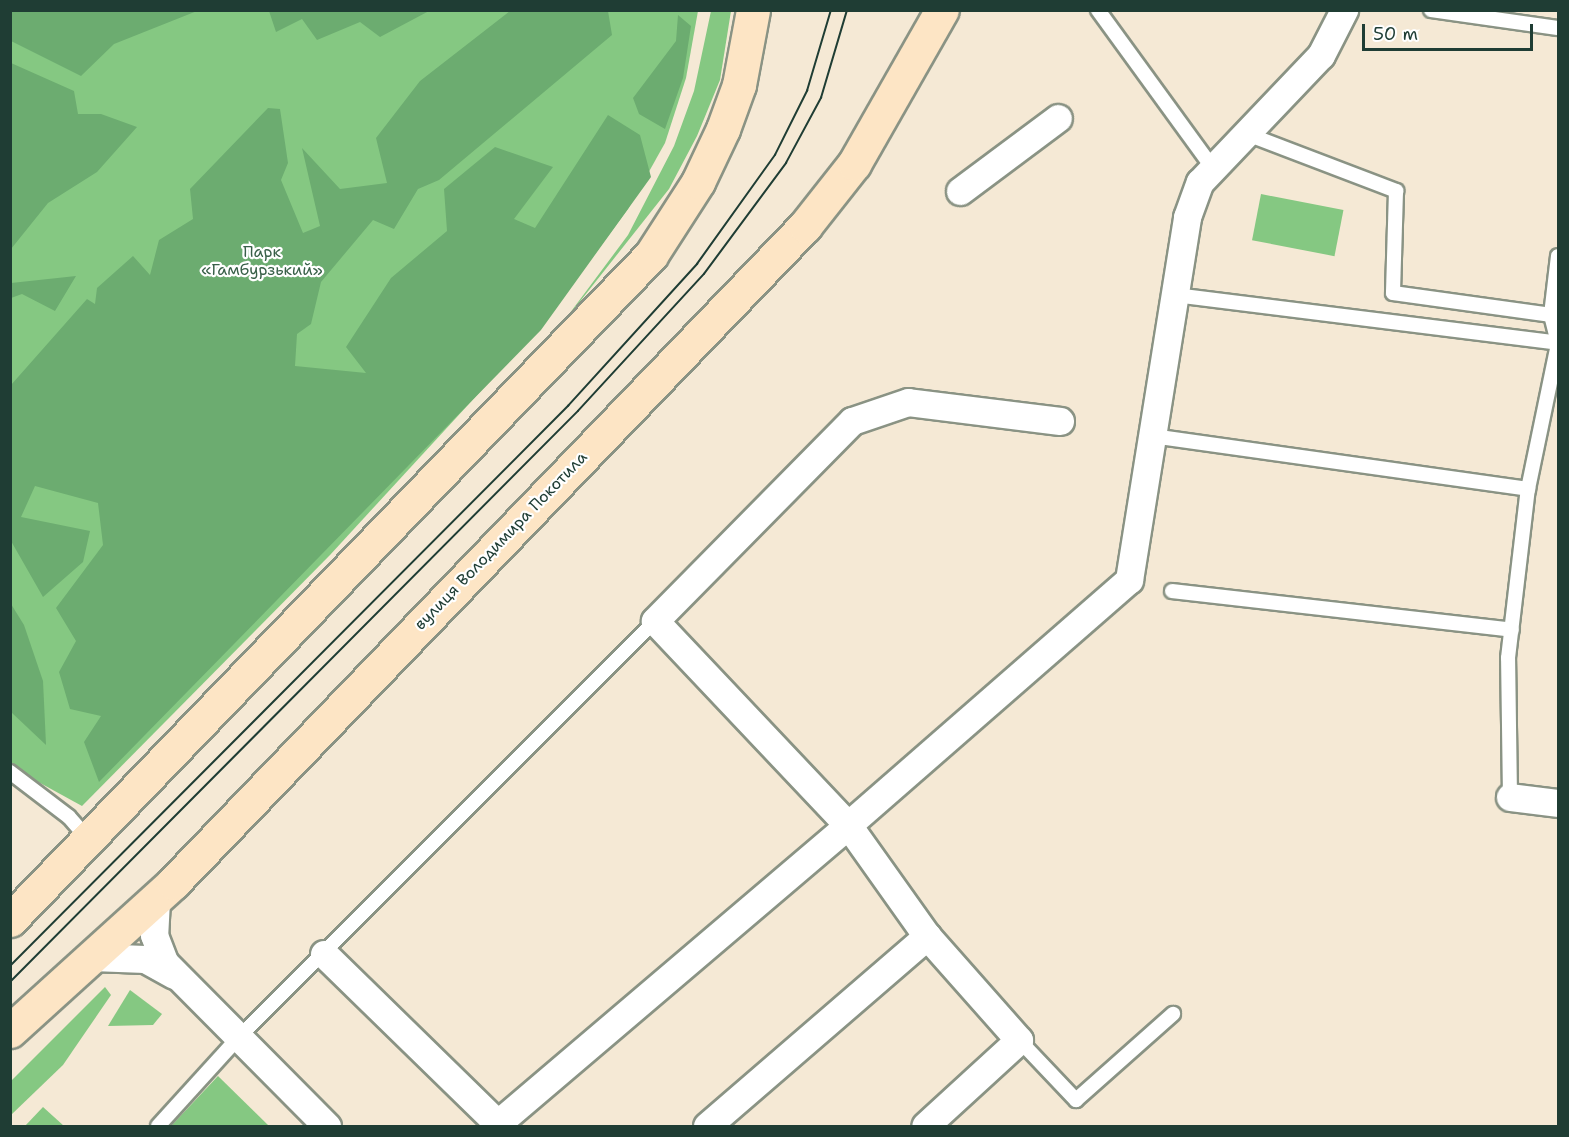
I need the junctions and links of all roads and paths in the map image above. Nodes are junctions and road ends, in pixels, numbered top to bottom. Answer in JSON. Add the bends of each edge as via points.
{"nodes":[{"id":1,"x":753,"y":10,"type":"edge"},
{"id":2,"x":942,"y":10,"type":"edge"},
{"id":3,"x":1098,"y":10,"type":"edge"},
{"id":4,"x":1344,"y":10,"type":"edge"},
{"id":5,"x":1431,"y":10,"type":"edge"},
{"id":6,"x":1558,"y":28,"type":"edge"},
{"id":7,"x":1058,"y":118,"type":"dead end"},
{"id":8,"x":1247,"y":134,"type":"junction"},
{"id":9,"x":1212,"y":167,"type":"junction"},
{"id":10,"x":960,"y":191,"type":"dead end"},
{"id":11,"x":1558,"y":256,"type":"edge"},
{"id":12,"x":1175,"y":295,"type":"junction"},
{"id":13,"x":1551,"y":315,"type":"junction"},
{"id":14,"x":1558,"y":343,"type":"edge"},
{"id":15,"x":1060,"y":421,"type":"dead end"},
{"id":16,"x":1152,"y":436,"type":"junction"},
{"id":17,"x":1528,"y":489,"type":"junction"},
{"id":18,"x":1172,"y":591,"type":"dead end"},
{"id":19,"x":655,"y":621,"type":"junction"},
{"id":20,"x":1512,"y":630,"type":"junction"},
{"id":21,"x":10,"y":772,"type":"edge"},
{"id":22,"x":1510,"y":797,"type":"joint"},
{"id":23,"x":1558,"y":803,"type":"edge"},
{"id":24,"x":848,"y":825,"type":"junction"},
{"id":25,"x":88,"y":839,"type":"junction"},
{"id":26,"x":156,"y":900,"type":"junction"},
{"id":27,"x":19,"y":906,"type":"edge"},
{"id":28,"x":927,"y":936,"type":"junction"},
{"id":29,"x":324,"y":954,"type":"junction"},
{"id":30,"x":92,"y":957,"type":"junction"},
{"id":31,"x":175,"y":975,"type":"junction"},
{"id":32,"x":1173,"y":1014,"type":"dead end"},
{"id":33,"x":10,"y":1031,"type":"edge"},
{"id":34,"x":238,"y":1038,"type":"junction"},
{"id":35,"x":1019,"y":1040,"type":"junction"},
{"id":36,"x":498,"y":1125,"type":"edge"},
{"id":37,"x":158,"y":1126,"type":"edge"},
{"id":38,"x":327,"y":1126,"type":"edge"},
{"id":39,"x":707,"y":1126,"type":"edge"},
{"id":40,"x":925,"y":1126,"type":"edge"}],
"edges":[{"from":1,"to":25,"type":"street","via":[[748,50],[703,171],[651,255]]},
{"from":2,"to":26,"type":"street","name":"вулиця Володимира Покотила","via":[[854,164],[806,226]]},
{"from":3,"to":9,"type":"lane"},
{"from":4,"to":8,"type":"street","via":[[1321,55]]},
{"from":5,"to":6,"type":"lane"},
{"from":7,"to":10,"type":"street"},
{"from":8,"to":9,"type":"street"},
{"from":8,"to":13,"type":"lane","via":[[1396,191],[1393,293]]},
{"from":9,"to":12,"type":"street","via":[[1187,217]]},
{"from":11,"to":13,"type":"lane"},
{"from":12,"to":14,"type":"lane"},
{"from":12,"to":16,"type":"street"},
{"from":13,"to":14,"type":"lane"},
{"from":14,"to":17,"type":"lane"},
{"from":15,"to":19,"type":"street","via":[[908,402],[852,421]]},
{"from":16,"to":17,"type":"lane"},
{"from":16,"to":24,"type":"street","via":[[1129,580]]},
{"from":17,"to":20,"type":"lane"},
{"from":18,"to":20,"type":"lane"},
{"from":19,"to":24,"type":"street"},
{"from":19,"to":29,"type":"lane"},
{"from":20,"to":22,"type":"lane"},
{"from":21,"to":25,"type":"lane","via":[[69,817]]},
{"from":22,"to":23,"type":"street"},
{"from":24,"to":28,"type":"street"},
{"from":24,"to":36,"type":"street"},
{"from":25,"to":27,"type":"street"},
{"from":26,"to":30,"type":"street","name":"вулиця Володимира Покотила"},
{"from":26,"to":31,"type":"street","via":[[154,934]]},
{"from":28,"to":35,"type":"street"},
{"from":28,"to":39,"type":"street"},
{"from":29,"to":34,"type":"lane"},
{"from":29,"to":36,"type":"street"},
{"from":30,"to":31,"type":"street","via":[[145,958]]},
{"from":30,"to":33,"type":"street","name":"вулиця Володимира Покотила"},
{"from":31,"to":34,"type":"street"},
{"from":32,"to":35,"type":"lane","via":[[1076,1100]]},
{"from":34,"to":37,"type":"lane"},
{"from":34,"to":38,"type":"street"},
{"from":35,"to":40,"type":"street"}]}
